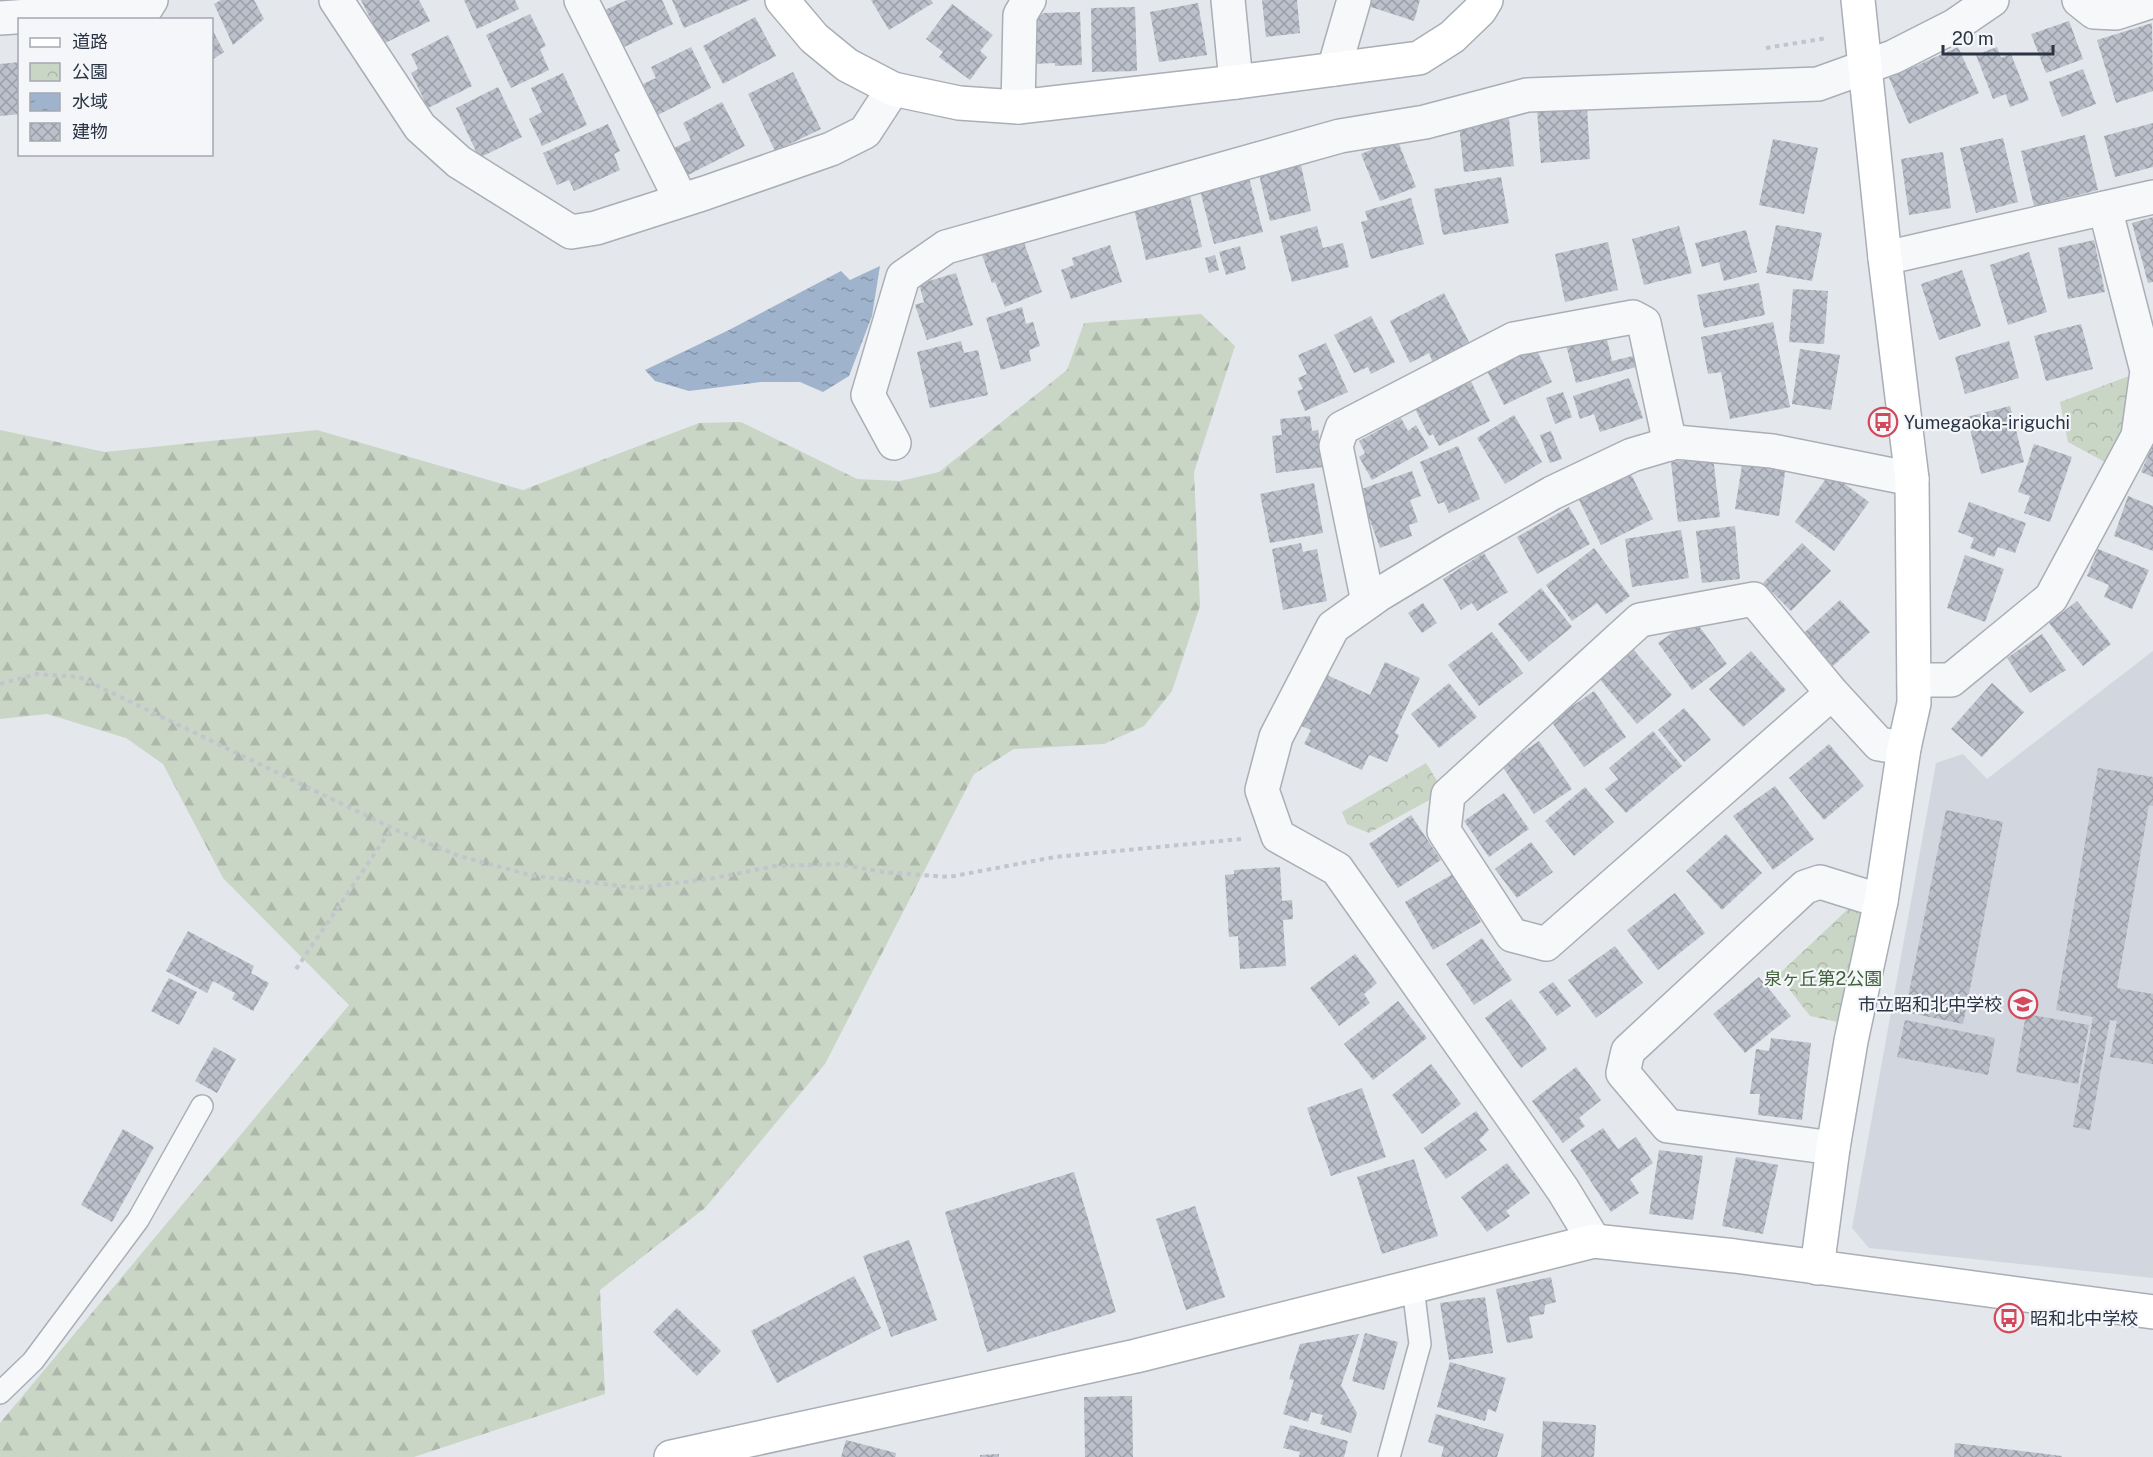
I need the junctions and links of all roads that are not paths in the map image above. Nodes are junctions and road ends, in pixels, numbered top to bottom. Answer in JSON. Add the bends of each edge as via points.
{"nodes":[{"id":1,"x":151,"y":0,"type":"edge"},
{"id":2,"x":336,"y":0,"type":"edge"},
{"id":3,"x":581,"y":0,"type":"edge"},
{"id":4,"x":782,"y":0,"type":"edge"},
{"id":5,"x":1029,"y":0,"type":"edge"},
{"id":6,"x":1228,"y":0,"type":"edge"},
{"id":7,"x":1354,"y":0,"type":"edge"},
{"id":8,"x":1486,"y":0,"type":"edge"},
{"id":9,"x":1858,"y":0,"type":"edge"},
{"id":10,"x":1992,"y":0,"type":"edge"},
{"id":11,"x":2079,"y":0,"type":"edge"},
{"id":12,"x":2153,"y":1,"type":"edge"},
{"id":13,"x":0,"y":18,"type":"edge"},
{"id":14,"x":1334,"y":69,"type":"junction"},
{"id":15,"x":1864,"y":69,"type":"junction"},
{"id":16,"x":1236,"y":82,"type":"junction"},
{"id":17,"x":893,"y":89,"type":"junction"},
{"id":18,"x":1018,"y":107,"type":"junction"},
{"id":19,"x":2153,"y":197,"type":"edge"},
{"id":20,"x":681,"y":201,"type":"junction"},
{"id":21,"x":2105,"y":208,"type":"junction"},
{"id":22,"x":1885,"y":258,"type":"junction"},
{"id":23,"x":894,"y":442,"type":"dead end"},
{"id":24,"x":1671,"y":444,"type":"junction"},
{"id":25,"x":1912,"y":479,"type":"junction"},
{"id":26,"x":1368,"y":602,"type":"junction"},
{"id":27,"x":1914,"y":680,"type":"junction"},
{"id":28,"x":1832,"y":693,"type":"junction"},
{"id":29,"x":1904,"y":748,"type":"junction"},
{"id":30,"x":1881,"y":901,"type":"junction"},
{"id":31,"x":202,"y":1106,"type":"dead end"},
{"id":32,"x":1833,"y":1148,"type":"junction"},
{"id":33,"x":1594,"y":1241,"type":"junction"},
{"id":34,"x":1817,"y":1268,"type":"junction"},
{"id":35,"x":1413,"y":1287,"type":"junction"},
{"id":36,"x":2153,"y":1312,"type":"edge"},
{"id":37,"x":4,"y":1383,"type":"edge"},
{"id":38,"x":765,"y":1447,"type":"edge"},
{"id":39,"x":671,"y":1457,"type":"edge"},
{"id":40,"x":1389,"y":1457,"type":"edge"}],
"edges":[{"from":1,"to":13,"type":"street","via":[[146,8]]},
{"from":2,"to":20,"type":"street","via":[[420,127],[459,162],[571,232]]},
{"from":3,"to":20,"type":"street"},
{"from":4,"to":17,"type":"street","via":[[814,38],[847,65]]},
{"from":5,"to":18,"type":"street","via":[[1020,15]]},
{"from":6,"to":16,"type":"street"},
{"from":7,"to":14,"type":"street"},
{"from":8,"to":14,"type":"street","via":[[1452,37],[1419,58]]},
{"from":9,"to":15,"type":"street"},
{"from":10,"to":15,"type":"street","via":[[1953,26]]},
{"from":11,"to":12,"type":"street","via":[[2094,12],[2105,13]]},
{"from":14,"to":16,"type":"street"},
{"from":15,"to":22,"type":"street"},
{"from":15,"to":23,"type":"street","via":[[1818,84],[1527,94],[1425,122],[1340,136],[946,247],[903,277],[868,395]]},
{"from":16,"to":18,"type":"street"},
{"from":17,"to":18,"type":"street","via":[[959,103]]},
{"from":17,"to":20,"type":"street","via":[[865,132],[831,148]]},
{"from":19,"to":21,"type":"street"},
{"from":21,"to":22,"type":"street"},
{"from":21,"to":27,"type":"street","via":[[2147,370],[2138,436],[2051,598],[1951,680]]},
{"from":22,"to":25,"type":"street"},
{"from":24,"to":25,"type":"street","via":[[1772,451]]},
{"from":24,"to":26,"type":"street","via":[[1632,455],[1552,493]]},
{"from":24,"to":26,"type":"street","via":[[1644,323],[1633,317],[1514,339],[1342,428],[1336,446]]},
{"from":25,"to":27,"type":"street"},
{"from":26,"to":33,"type":"street","via":[[1333,627],[1276,737],[1262,790],[1278,836],[1337,868],[1563,1190]]},
{"from":27,"to":29,"type":"street","via":[[1914,703]]},
{"from":28,"to":28,"type":"street","via":[[1754,599],[1640,620],[1448,795],[1444,831],[1512,936],[1546,944]]},
{"from":28,"to":29,"type":"street","via":[[1879,744]]},
{"from":29,"to":30,"type":"street"},
{"from":30,"to":32,"type":"street"},
{"from":30,"to":32,"type":"street","via":[[1820,882],[1805,887],[1628,1051],[1623,1073],[1668,1125]]},
{"from":31,"to":37,"type":"lane","via":[[138,1220],[33,1361]]},
{"from":32,"to":34,"type":"street"},
{"from":33,"to":34,"type":"street"},
{"from":33,"to":35,"type":"street"},
{"from":34,"to":36,"type":"street"},
{"from":35,"to":38,"type":"street"},
{"from":35,"to":40,"type":"lane","via":[[1420,1344]]},
{"from":38,"to":39,"type":"street"}]}
